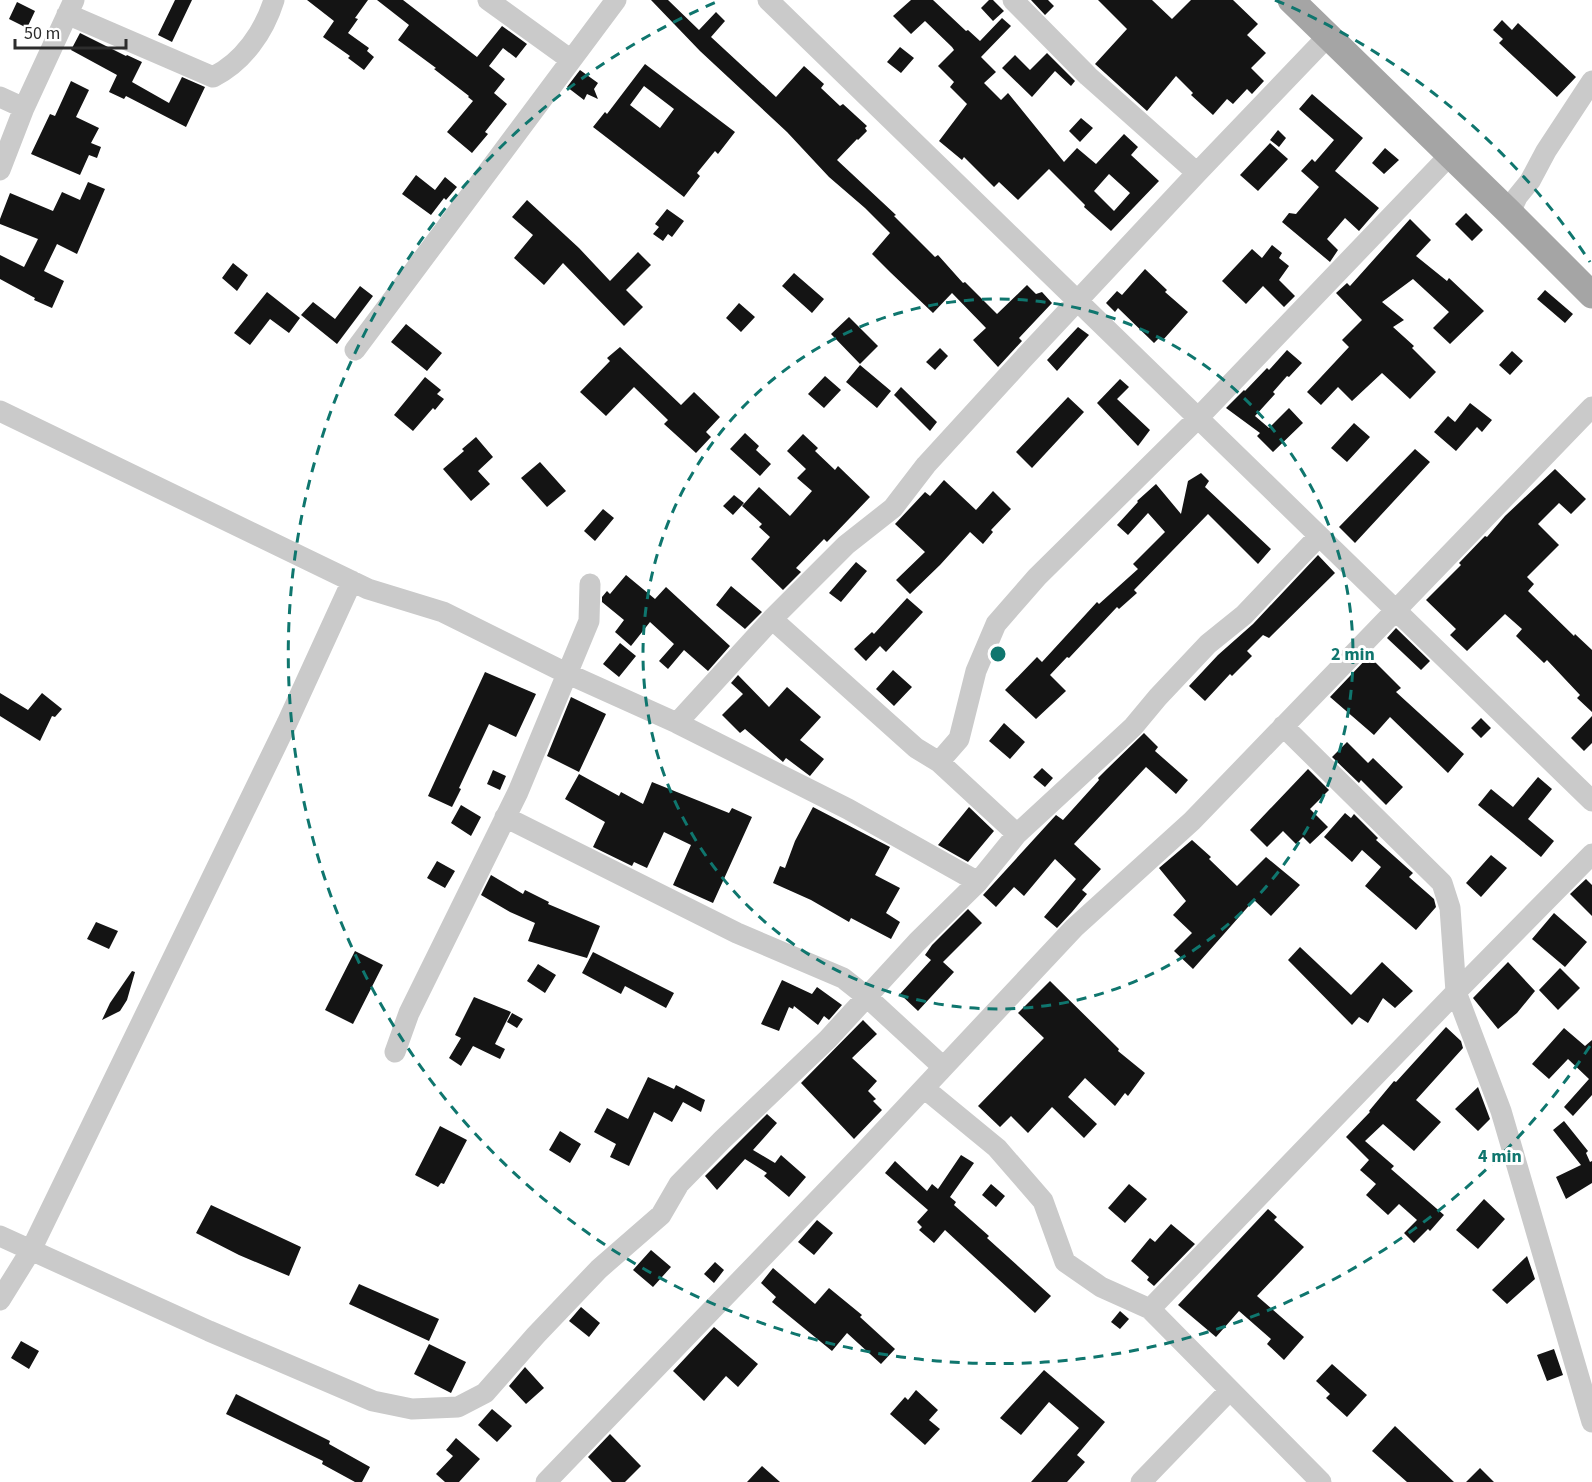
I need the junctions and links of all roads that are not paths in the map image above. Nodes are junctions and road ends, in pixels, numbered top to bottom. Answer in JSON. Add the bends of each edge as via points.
{"nodes":[{"id":1,"x":274,"y":0,"type":"edge"},
{"id":2,"x":488,"y":0,"type":"edge"},
{"id":3,"x":616,"y":0,"type":"edge"},
{"id":4,"x":768,"y":0,"type":"edge"},
{"id":5,"x":1013,"y":0,"type":"edge"},
{"id":6,"x":1291,"y":0,"type":"edge"},
{"id":7,"x":70,"y":7,"type":"edge"},
{"id":8,"x":1329,"y":35,"type":"junction"},
{"id":9,"x":571,"y":60,"type":"junction"},
{"id":10,"x":1592,"y":81,"type":"edge"},
{"id":11,"x":0,"y":97,"type":"edge"},
{"id":12,"x":24,"y":108,"type":"junction"},
{"id":13,"x":1450,"y":155,"type":"junction"},
{"id":14,"x":0,"y":170,"type":"edge"},
{"id":15,"x":1197,"y":173,"type":"junction"},
{"id":16,"x":1510,"y":213,"type":"junction"},
{"id":17,"x":1592,"y":295,"type":"edge"},
{"id":18,"x":1078,"y":301,"type":"junction"},
{"id":19,"x":355,"y":350,"type":"dead end"},
{"id":20,"x":1592,"y":407,"type":"edge"},
{"id":21,"x":0,"y":411,"type":"edge"},
{"id":22,"x":1198,"y":418,"type":"junction"},
{"id":23,"x":1319,"y":536,"type":"junction"},
{"id":24,"x":352,"y":581,"type":"junction"},
{"id":25,"x":590,"y":584,"type":"dead end"},
{"id":26,"x":1395,"y":610,"type":"junction"},
{"id":27,"x":772,"y":619,"type":"junction"},
{"id":28,"x":566,"y":673,"type":"junction"},
{"id":29,"x":677,"y":723,"type":"junction"},
{"id":30,"x":1283,"y":726,"type":"junction"},
{"id":31,"x":939,"y":762,"type":"junction"},
{"id":32,"x":1592,"y":801,"type":"edge"},
{"id":33,"x":505,"y":817,"type":"junction"},
{"id":34,"x":1017,"y":834,"type":"junction"},
{"id":35,"x":1592,"y":854,"type":"edge"},
{"id":36,"x":978,"y":882,"type":"junction"},
{"id":37,"x":1456,"y":992,"type":"junction"},
{"id":38,"x":867,"y":997,"type":"junction"},
{"id":39,"x":394,"y":1052,"type":"dead end"},
{"id":40,"x":944,"y":1067,"type":"junction"},
{"id":41,"x":924,"y":1088,"type":"junction"},
{"id":42,"x":0,"y":1236,"type":"edge"},
{"id":43,"x":31,"y":1250,"type":"junction"},
{"id":44,"x":0,"y":1300,"type":"edge"},
{"id":45,"x":1150,"y":1310,"type":"junction"},
{"id":46,"x":1230,"y":1390,"type":"junction"},
{"id":47,"x":1592,"y":1422,"type":"edge"},
{"id":48,"x":546,"y":1482,"type":"edge"},
{"id":49,"x":1141,"y":1482,"type":"edge"},
{"id":50,"x":1321,"y":1482,"type":"edge"}],
"edges":[{"from":1,"to":7,"type":"street","via":[[268,19],[249,48],[227,70],[213,77]]},
{"from":2,"to":9,"type":"street"},
{"from":3,"to":9,"type":"street"},
{"from":4,"to":18,"type":"street"},
{"from":5,"to":15,"type":"street","via":[[1088,76]]},
{"from":6,"to":8,"type":"main road"},
{"from":7,"to":12,"type":"street"},
{"from":8,"to":13,"type":"main road"},
{"from":8,"to":15,"type":"street"},
{"from":9,"to":19,"type":"street"},
{"from":10,"to":16,"type":"street"},
{"from":11,"to":12,"type":"street"},
{"from":12,"to":14,"type":"street"},
{"from":13,"to":16,"type":"main road"},
{"from":13,"to":22,"type":"street"},
{"from":15,"to":18,"type":"street"},
{"from":16,"to":17,"type":"main road"},
{"from":18,"to":22,"type":"street"},
{"from":18,"to":27,"type":"street","via":[[926,465],[893,507],[846,545]]},
{"from":20,"to":26,"type":"street"},
{"from":21,"to":24,"type":"street"},
{"from":22,"to":23,"type":"street"},
{"from":22,"to":31,"type":"street","via":[[1037,577],[996,624],[976,671],[959,739]]},
{"from":23,"to":26,"type":"street"},
{"from":23,"to":34,"type":"street","via":[[1244,615],[1208,644],[1133,727]]},
{"from":24,"to":28,"type":"street","via":[[443,612]]},
{"from":24,"to":43,"type":"street","via":[[277,745]]},
{"from":25,"to":28,"type":"street","via":[[589,621]]},
{"from":26,"to":30,"type":"street"},
{"from":26,"to":32,"type":"street"},
{"from":27,"to":29,"type":"street"},
{"from":27,"to":31,"type":"street","via":[[916,747]]},
{"from":28,"to":29,"type":"street"},
{"from":28,"to":33,"type":"street"},
{"from":29,"to":36,"type":"street","via":[[848,809]]},
{"from":30,"to":37,"type":"street","via":[[1442,883],[1450,908]]},
{"from":30,"to":40,"type":"street","via":[[1192,820],[1074,928]]},
{"from":31,"to":34,"type":"street"},
{"from":33,"to":38,"type":"street","via":[[736,933],[843,978]]},
{"from":33,"to":39,"type":"street","via":[[409,1012]]},
{"from":34,"to":36,"type":"street"},
{"from":35,"to":37,"type":"street"},
{"from":36,"to":38,"type":"street"},
{"from":37,"to":45,"type":"street"},
{"from":37,"to":47,"type":"street","via":[[1501,1111]]},
{"from":38,"to":40,"type":"street"},
{"from":38,"to":43,"type":"street","via":[[679,1184],[661,1215],[598,1269],[486,1393],[458,1407],[412,1410],[373,1401]]},
{"from":40,"to":41,"type":"street"},
{"from":41,"to":45,"type":"street","via":[[997,1148],[1043,1201],[1065,1262],[1101,1287]]},
{"from":41,"to":48,"type":"street"},
{"from":42,"to":43,"type":"street"},
{"from":43,"to":44,"type":"street"},
{"from":45,"to":46,"type":"street"},
{"from":46,"to":49,"type":"street"},
{"from":46,"to":50,"type":"street"}]}
